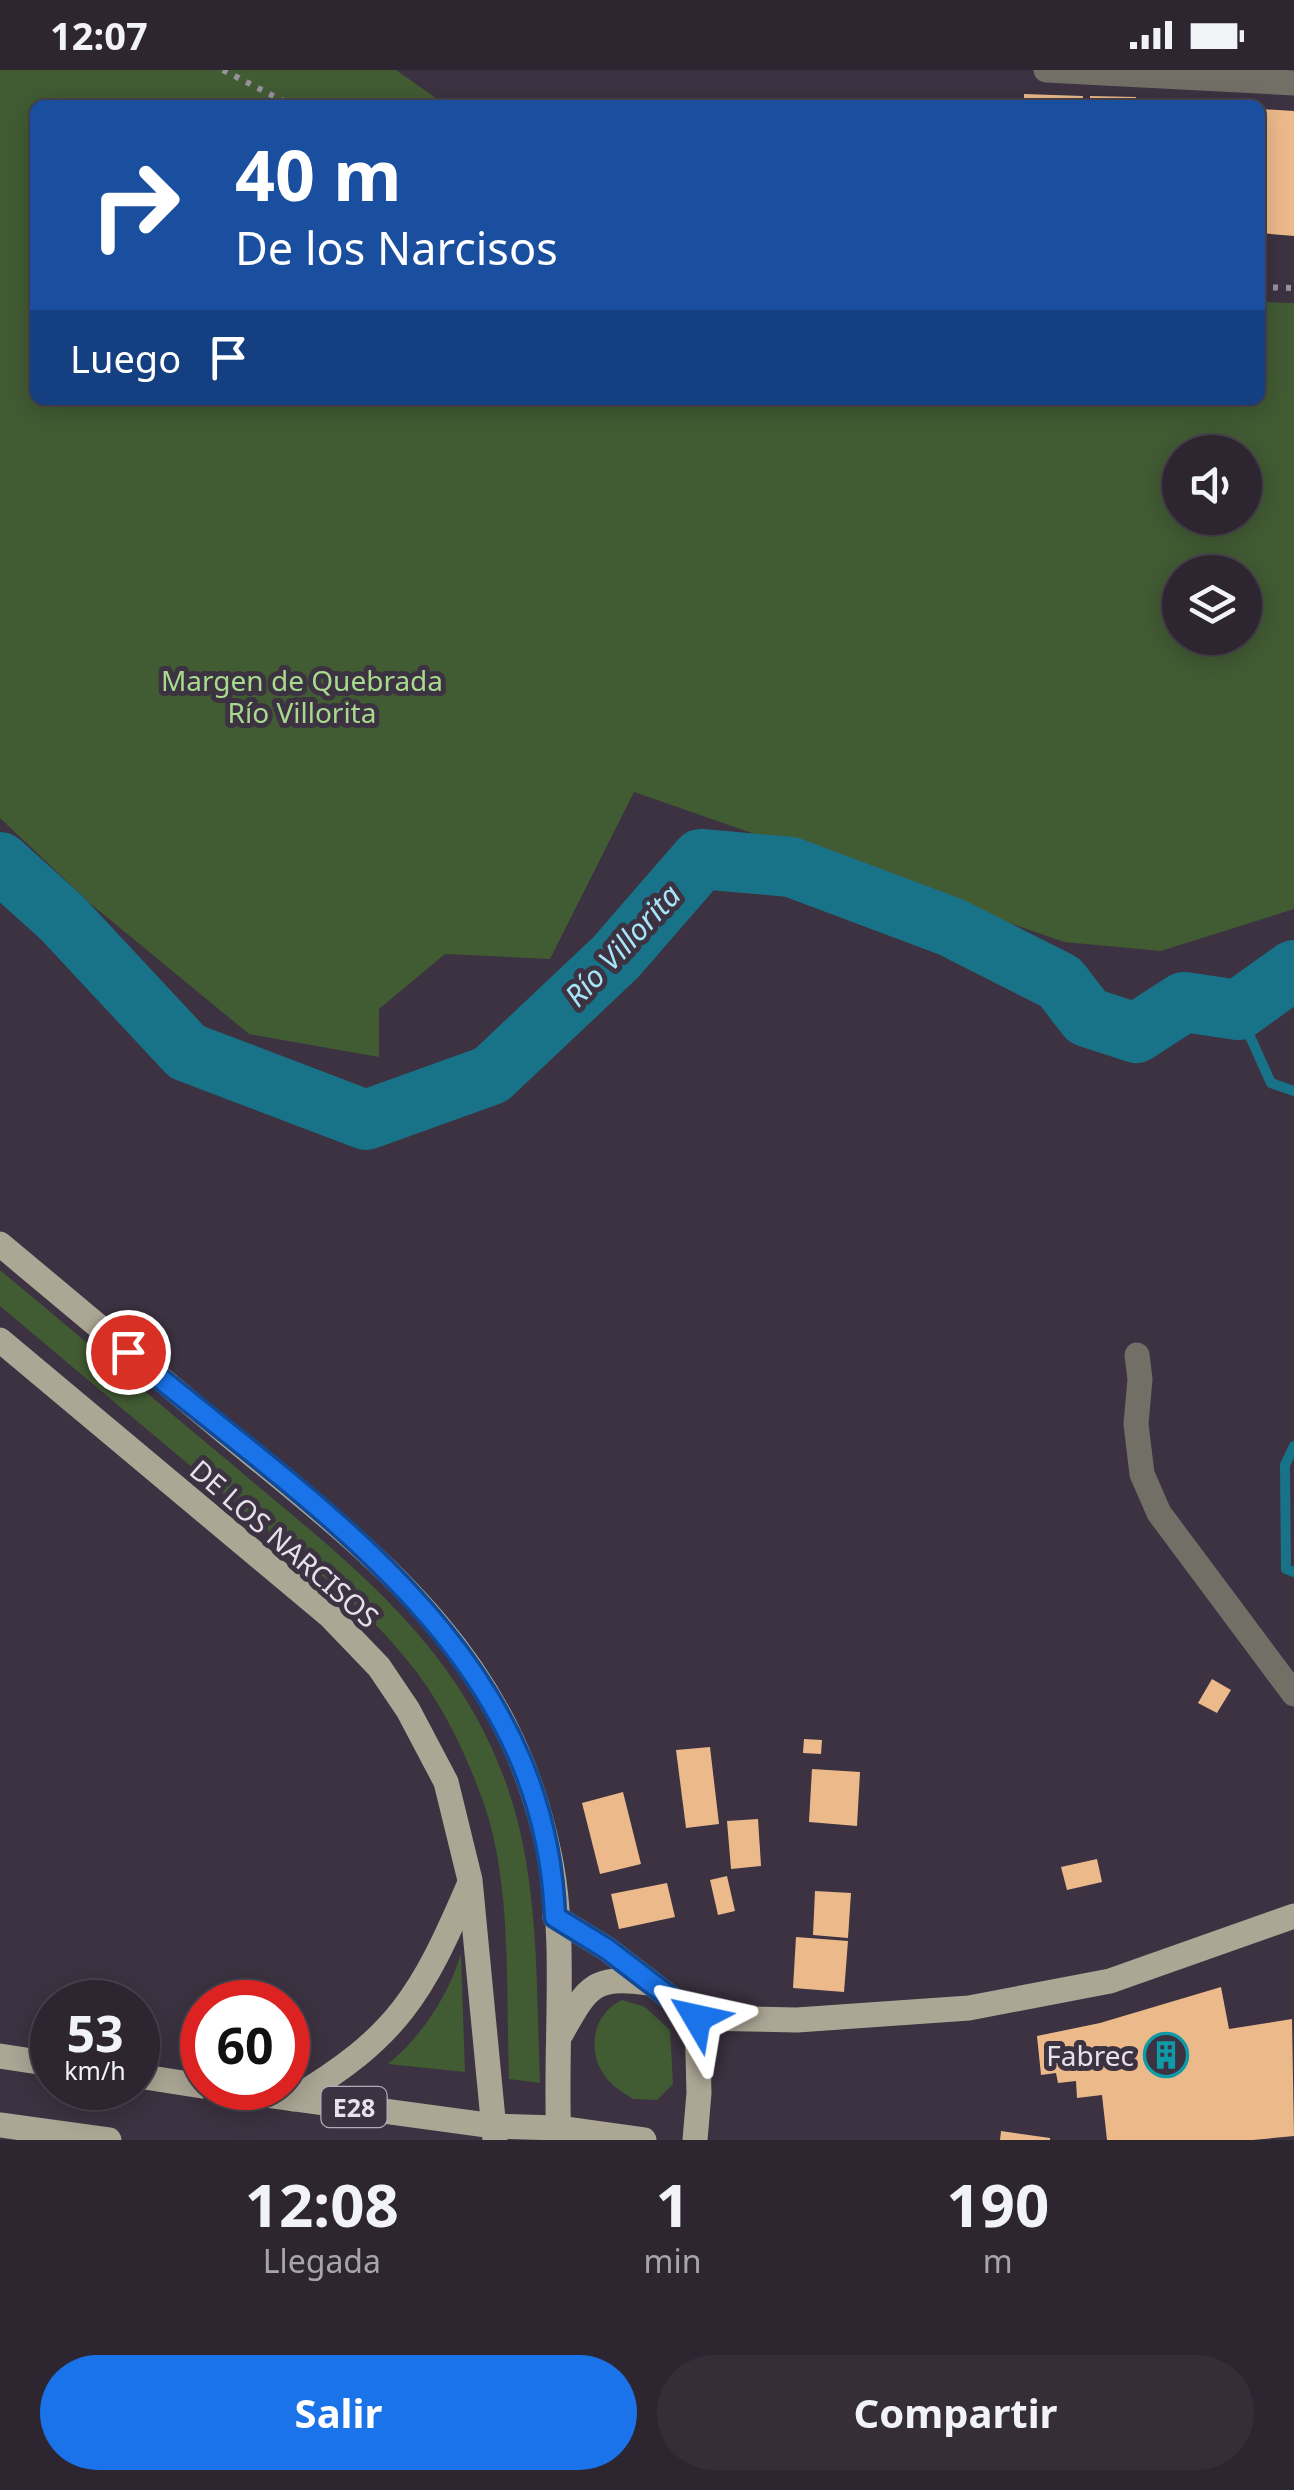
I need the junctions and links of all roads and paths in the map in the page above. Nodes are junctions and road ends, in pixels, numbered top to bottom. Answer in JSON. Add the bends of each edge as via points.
{"nodes":[{"id":1,"x":223,"y":70,"type":"edge"},
{"id":2,"x":1046,"y":70,"type":"edge"},
{"id":3,"x":1294,"y":83,"type":"edge"},
{"id":4,"x":281,"y":100,"type":"edge"},
{"id":5,"x":1265,"y":287,"type":"edge"},
{"id":6,"x":1294,"y":288,"type":"edge"},
{"id":7,"x":0,"y":1244,"type":"edge"},
{"id":8,"x":0,"y":1340,"type":"edge"},
{"id":9,"x":1136,"y":1355,"type":"dead end"},
{"id":10,"x":1294,"y":1694,"type":"edge"},
{"id":11,"x":470,"y":1880,"type":"junction"},
{"id":12,"x":1294,"y":1916,"type":"edge"},
{"id":13,"x":555,"y":1917,"type":"junction"},
{"id":14,"x":648,"y":1983,"type":"junction"},
{"id":15,"x":697,"y":2018,"type":"junction"},
{"id":16,"x":558,"y":2039,"type":"junction"},
{"id":17,"x":0,"y":2056,"type":"edge"},
{"id":18,"x":30,"y":2061,"type":"edge"},
{"id":19,"x":310,"y":2089,"type":"edge"},
{"id":20,"x":310,"y":2102,"type":"edge"},
{"id":21,"x":0,"y":2125,"type":"edge"},
{"id":22,"x":495,"y":2133,"type":"edge"},
{"id":23,"x":559,"y":2134,"type":"edge"},
{"id":24,"x":109,"y":2140,"type":"edge"},
{"id":25,"x":644,"y":2140,"type":"edge"},
{"id":26,"x":695,"y":2140,"type":"edge"}],
"edges":[{"from":1,"to":4,"type":"path"},
{"from":2,"to":3,"type":"street"},
{"from":5,"to":6,"type":"path"},
{"from":7,"to":13,"type":"main road","name":"DE LOS NARCISOS","via":[[378,1558],[448,1636],[512,1739],[544,1829]]},
{"from":8,"to":11,"type":"main road","name":"DE LOS NARCISOS","via":[[331,1617],[379,1668],[446,1782]]},
{"from":9,"to":10,"type":"street","via":[[1142,1474],[1160,1513]]},
{"from":11,"to":19,"type":"main road","via":[[438,1958],[409,2005],[346,2067]]},
{"from":11,"to":22,"type":"main road","name":"DE LOS NARCISOS"},
{"from":12,"to":15,"type":"main road","via":[[1110,1981],[969,2008],[798,2020]]},
{"from":13,"to":14,"type":"main road"},
{"from":13,"to":16,"type":"main road","name":"DE LOS NARCISOS"},
{"from":14,"to":15,"type":"main road"},
{"from":14,"to":16,"type":"main road","via":[[618,1978],[584,1992]]},
{"from":15,"to":26,"type":"main road"},
{"from":16,"to":23,"type":"main road","name":"DE LOS NARCISOS"},
{"from":17,"to":18,"type":"main road"},
{"from":20,"to":22,"type":"main road","number":"E28"},
{"from":21,"to":24,"type":"main road"},
{"from":22,"to":23,"type":"main road","number":"E28"},
{"from":23,"to":25,"type":"main road","number":"E28"}]}
